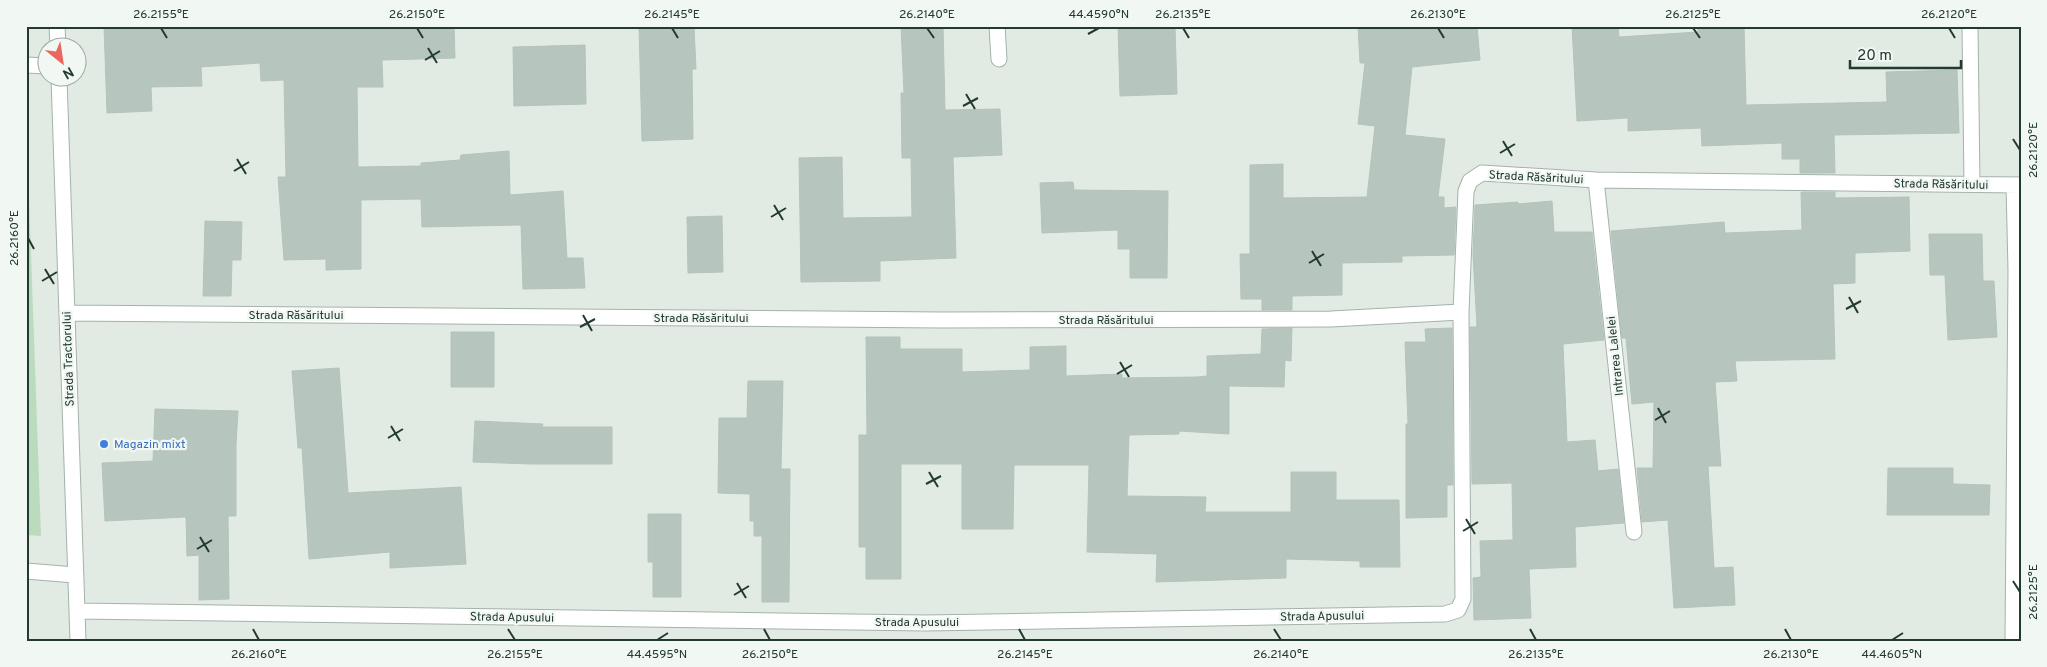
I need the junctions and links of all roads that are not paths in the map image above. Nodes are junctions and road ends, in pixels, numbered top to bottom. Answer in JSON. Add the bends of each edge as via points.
{"nodes":[{"id":1,"x":998,"y":26,"type":"edge"},
{"id":2,"x":1970,"y":26,"type":"edge"},
{"id":3,"x":999,"y":59,"type":"dead end"},
{"id":4,"x":58,"y":88,"type":"edge"},
{"id":5,"x":1596,"y":180,"type":"junction"},
{"id":6,"x":1972,"y":184,"type":"junction"},
{"id":7,"x":2017,"y":185,"type":"edge"},
{"id":8,"x":1460,"y":312,"type":"junction"},
{"id":9,"x":67,"y":313,"type":"junction"},
{"id":10,"x":1634,"y":532,"type":"dead end"},
{"id":11,"x":26,"y":571,"type":"edge"},
{"id":12,"x":75,"y":576,"type":"junction"},
{"id":13,"x":77,"y":610,"type":"junction"},
{"id":14,"x":78,"y":641,"type":"edge"},
{"id":15,"x":2012,"y":641,"type":"edge"}],
"edges":[{"from":1,"to":3,"type":"street"},
{"from":2,"to":6,"type":"street"},
{"from":4,"to":9,"type":"street","name":"Strada Tractorului"},
{"from":5,"to":6,"type":"street","name":"Strada Răsăritului"},
{"from":5,"to":8,"type":"street","name":"Strada Răsăritului","via":[[1482,173],[1470,180],[1466,191]]},
{"from":5,"to":10,"type":"street","name":"Intrarea Lalelei"},
{"from":6,"to":7,"type":"street","name":"Strada Răsăritului"},
{"from":7,"to":15,"type":"street"},
{"from":8,"to":9,"type":"street","name":"Strada Răsăritului","via":[[1331,319],[973,320]]},
{"from":8,"to":13,"type":"street","name":"Strada Apusului","via":[[1463,600],[1458,610],[1445,614],[926,623]]},
{"from":9,"to":12,"type":"street","name":"Strada Tractorului"},
{"from":11,"to":12,"type":"street"},
{"from":12,"to":13,"type":"street","name":"Strada Tractorului"},
{"from":13,"to":14,"type":"street","name":"Strada Tractorului"}]}
